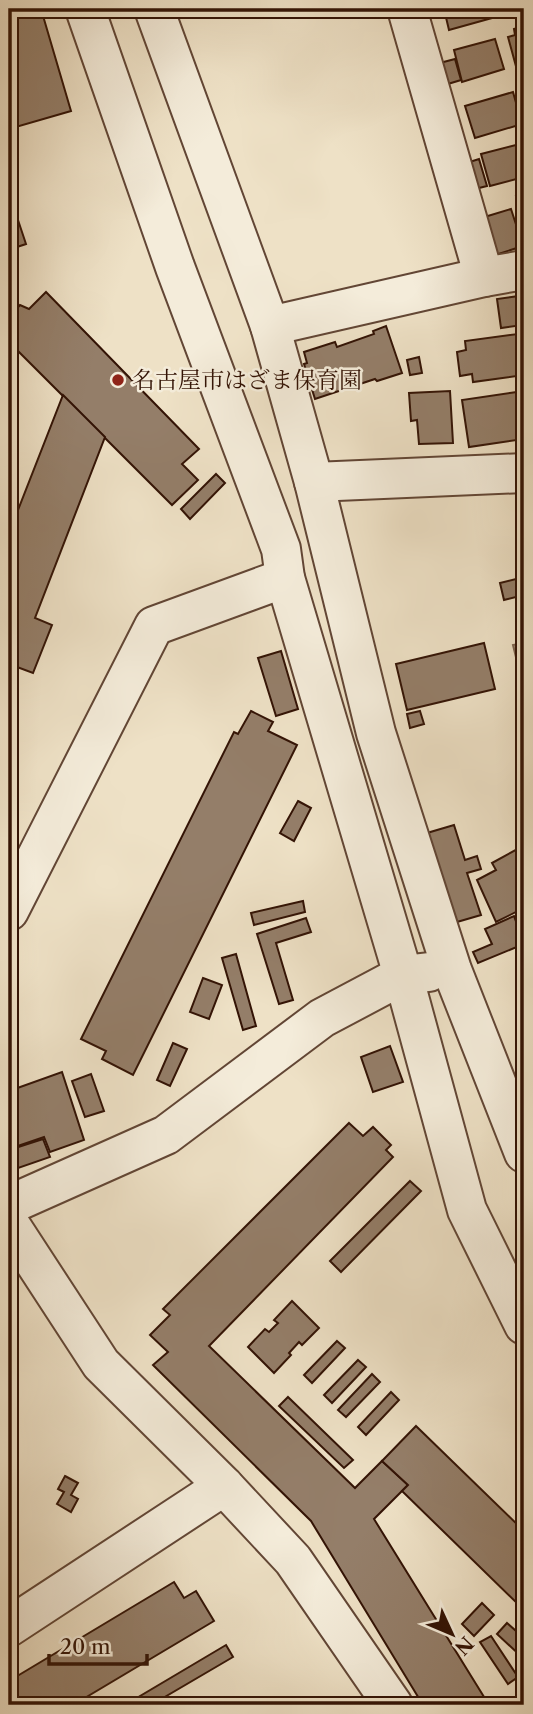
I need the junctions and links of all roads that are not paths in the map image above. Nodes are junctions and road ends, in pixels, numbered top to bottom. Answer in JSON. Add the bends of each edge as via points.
{"nodes":[{"id":1,"x":85,"y":9,"type":"edge"},
{"id":2,"x":154,"y":9,"type":"edge"},
{"id":3,"x":407,"y":9,"type":"edge"},
{"id":4,"x":524,"y":270,"type":"edge"},
{"id":5,"x":484,"y":277,"type":"junction"},
{"id":6,"x":270,"y":326,"type":"junction"},
{"id":7,"x":524,"y":473,"type":"edge"},
{"id":8,"x":314,"y":482,"type":"junction"},
{"id":9,"x":285,"y":578,"type":"junction"},
{"id":10,"x":9,"y":911,"type":"edge"},
{"id":11,"x":452,"y":970,"type":"junction"},
{"id":12,"x":403,"y":975,"type":"junction"},
{"id":13,"x":524,"y":1153,"type":"edge"},
{"id":14,"x":9,"y":1205,"type":"edge"},
{"id":15,"x":9,"y":1223,"type":"edge"},
{"id":16,"x":524,"y":1325,"type":"edge"},
{"id":17,"x":224,"y":1486,"type":"junction"},
{"id":18,"x":9,"y":1627,"type":"edge"},
{"id":19,"x":393,"y":1705,"type":"edge"}],
"edges":[{"from":1,"to":9,"type":"street","via":[[281,549]]},
{"from":2,"to":6,"type":"street"},
{"from":3,"to":5,"type":"street"},
{"from":4,"to":5,"type":"street"},
{"from":5,"to":6,"type":"street"},
{"from":6,"to":8,"type":"street"},
{"from":7,"to":8,"type":"street"},
{"from":8,"to":11,"type":"street","via":[[376,733]]},
{"from":9,"to":10,"type":"street","via":[[154,626]]},
{"from":9,"to":12,"type":"street"},
{"from":11,"to":12,"type":"street"},
{"from":11,"to":13,"type":"street"},
{"from":12,"to":14,"type":"street","via":[[322,1018],[166,1135]]},
{"from":12,"to":16,"type":"street","via":[[467,1210]]},
{"from":15,"to":17,"type":"street","via":[[101,1364]]},
{"from":17,"to":18,"type":"street"},
{"from":17,"to":19,"type":"street","via":[[293,1559]]}]}
